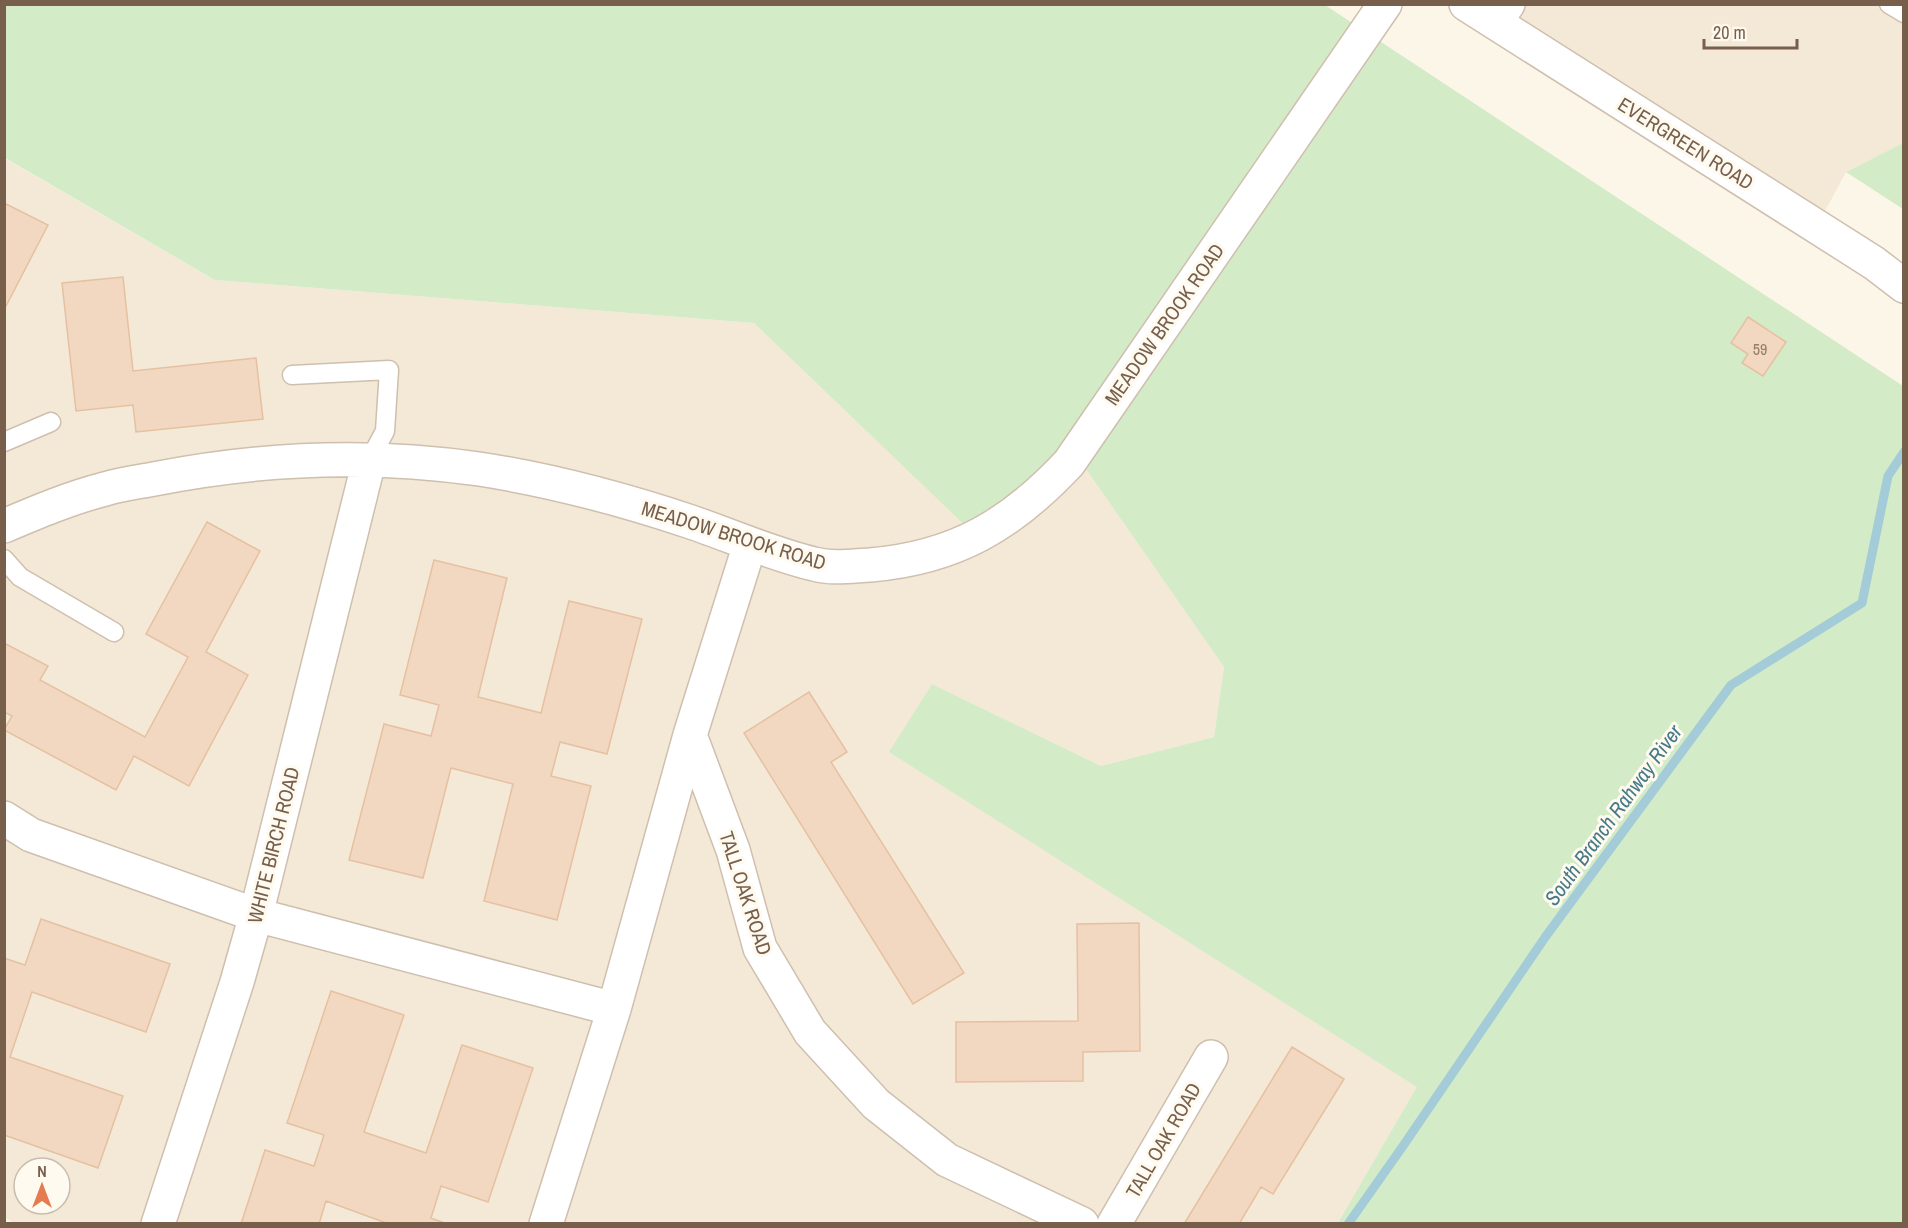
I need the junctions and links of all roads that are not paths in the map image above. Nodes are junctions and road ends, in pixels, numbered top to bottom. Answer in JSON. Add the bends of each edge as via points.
{"nodes":[{"id":1,"x":1385,"y":4,"type":"edge"},
{"id":2,"x":1466,"y":4,"type":"edge"},
{"id":3,"x":1889,"y":4,"type":"edge"},
{"id":4,"x":1502,"y":13,"type":"edge"},
{"id":5,"x":1904,"y":13,"type":"edge"},
{"id":6,"x":1904,"y":286,"type":"edge"},
{"id":7,"x":292,"y":375,"type":"dead end"},
{"id":8,"x":51,"y":422,"type":"dead end"},
{"id":9,"x":4,"y":442,"type":"edge"},
{"id":10,"x":369,"y":461,"type":"junction"},
{"id":11,"x":4,"y":526,"type":"edge"},
{"id":12,"x":750,"y":544,"type":"junction"},
{"id":13,"x":4,"y":559,"type":"edge"},
{"id":14,"x":114,"y":632,"type":"dead end"},
{"id":15,"x":690,"y":735,"type":"junction"},
{"id":16,"x":4,"y":818,"type":"edge"},
{"id":17,"x":256,"y":915,"type":"junction"},
{"id":18,"x":614,"y":1009,"type":"junction"},
{"id":19,"x":1211,"y":1057,"type":"dead end"},
{"id":20,"x":158,"y":1224,"type":"edge"},
{"id":21,"x":546,"y":1224,"type":"edge"},
{"id":22,"x":1082,"y":1224,"type":"edge"},
{"id":23,"x":1114,"y":1224,"type":"edge"}],
"edges":[{"from":1,"to":12,"type":"street","name":"MEADOW BROOK ROAD","via":[[1069,463],[1024,505],[976,538],[889,564],[816,565]]},
{"from":2,"to":4,"type":"street","name":"EVERGREEN ROAD"},
{"from":3,"to":5,"type":"lane"},
{"from":4,"to":6,"type":"street","name":"EVERGREEN ROAD"},
{"from":7,"to":10,"type":"lane","via":[[389,370],[385,431]]},
{"from":8,"to":9,"type":"lane"},
{"from":10,"to":11,"type":"street","name":"MEADOW BROOK ROAD","via":[[240,465],[172,476],[105,488]]},
{"from":10,"to":12,"type":"street","name":"MEADOW BROOK ROAD","via":[[522,476],[633,504]]},
{"from":10,"to":17,"type":"street","name":"WHITE BIRCH ROAD"},
{"from":12,"to":15,"type":"street"},
{"from":13,"to":14,"type":"lane","via":[[20,577]]},
{"from":15,"to":18,"type":"street"},
{"from":15,"to":22,"type":"street","name":"TALL OAK ROAD","via":[[733,850],[760,948],[810,1032],[876,1104],[948,1161]]},
{"from":16,"to":17,"type":"street","via":[[30,835]]},
{"from":17,"to":18,"type":"street"},
{"from":17,"to":20,"type":"street","name":"WHITE BIRCH ROAD"},
{"from":18,"to":21,"type":"street"},
{"from":19,"to":23,"type":"street","name":"TALL OAK ROAD"}]}
